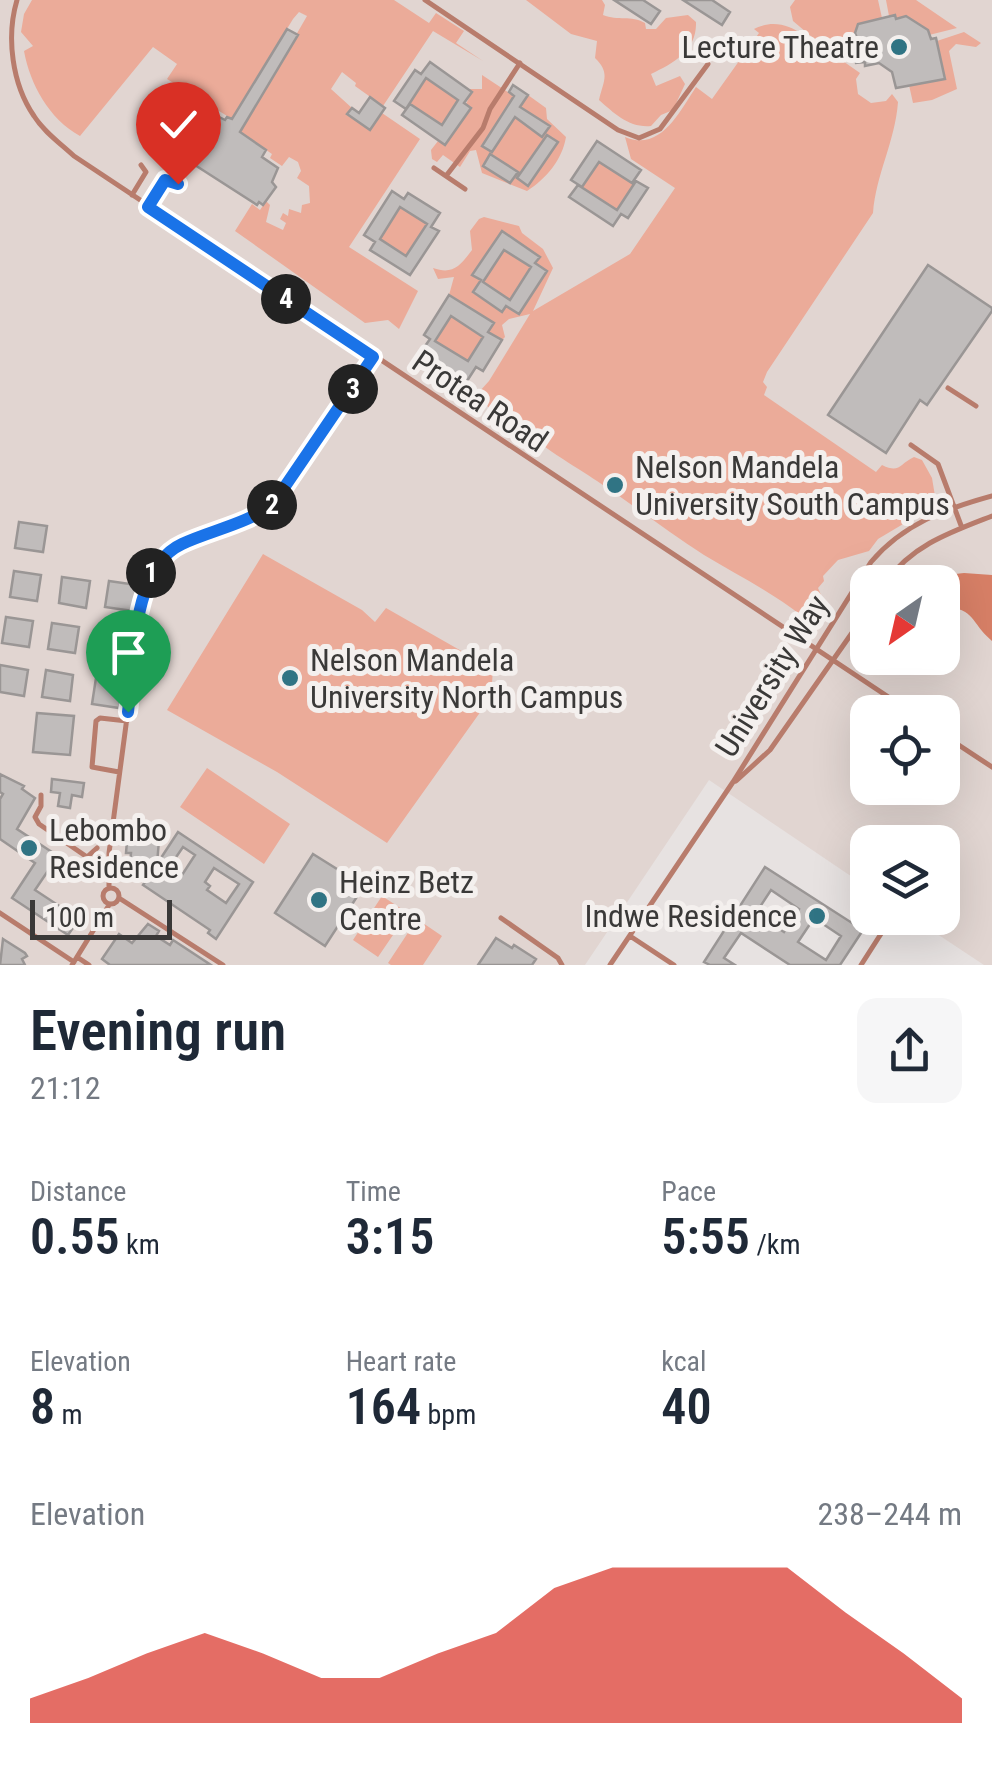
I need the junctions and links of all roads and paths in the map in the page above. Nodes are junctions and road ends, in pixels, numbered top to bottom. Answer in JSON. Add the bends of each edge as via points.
{"nodes":[{"id":1,"x":18,"y":0,"type":"edge"},
{"id":2,"x":425,"y":0,"type":"edge"},
{"id":3,"x":520,"y":63,"type":"junction"},
{"id":4,"x":708,"y":64,"type":"dead end"},
{"id":5,"x":141,"y":165,"type":"dead end"},
{"id":6,"x":434,"y":168,"type":"dead end"},
{"id":7,"x":446,"y":176,"type":"junction"},
{"id":8,"x":178,"y":184,"type":"dead end"},
{"id":9,"x":465,"y":189,"type":"dead end"},
{"id":10,"x":132,"y":195,"type":"junction"},
{"id":11,"x":148,"y":207,"type":"junction"},
{"id":12,"x":373,"y":357,"type":"junction"},
{"id":13,"x":948,"y":388,"type":"dead end"},
{"id":14,"x":976,"y":406,"type":"dead end"},
{"id":15,"x":912,"y":444,"type":"dead end"},
{"id":16,"x":992,"y":496,"type":"edge"},
{"id":17,"x":954,"y":506,"type":"junction"},
{"id":18,"x":992,"y":516,"type":"edge"},
{"id":19,"x":962,"y":528,"type":"junction"},
{"id":20,"x":899,"y":565,"type":"edge"},
{"id":21,"x":850,"y":638,"type":"edge"},
{"id":22,"x":816,"y":649,"type":"junction"},
{"id":23,"x":834,"y":662,"type":"junction"},
{"id":24,"x":885,"y":695,"type":"edge"},
{"id":25,"x":127,"y":722,"type":"junction"},
{"id":26,"x":960,"y":746,"type":"edge"},
{"id":27,"x":992,"y":766,"type":"edge"},
{"id":28,"x":119,"y":772,"type":"junction"},
{"id":29,"x":733,"y":782,"type":"junction"},
{"id":30,"x":41,"y":794,"type":"dead end"},
{"id":31,"x":97,"y":848,"type":"dead end"},
{"id":32,"x":109,"y":888,"type":"junction"},
{"id":33,"x":119,"y":898,"type":"junction"},
{"id":34,"x":109,"y":904,"type":"junction"},
{"id":35,"x":0,"y":913,"type":"edge"},
{"id":36,"x":501,"y":918,"type":"dead end"},
{"id":37,"x":880,"y":935,"type":"edge"},
{"id":38,"x":630,"y":936,"type":"junction"},
{"id":39,"x":74,"y":961,"type":"edge"},
{"id":40,"x":89,"y":965,"type":"edge"},
{"id":41,"x":223,"y":965,"type":"edge"},
{"id":42,"x":562,"y":965,"type":"edge"},
{"id":43,"x":610,"y":965,"type":"edge"},
{"id":44,"x":674,"y":965,"type":"edge"},
{"id":45,"x":860,"y":965,"type":"edge"}],
"edges":[{"from":1,"to":10,"type":"lane","name":"Protea Road","via":[[13,61],[32,114],[74,156]]},
{"from":2,"to":3,"type":"lane"},
{"from":3,"to":4,"type":"lane","via":[[639,138],[660,129]]},
{"from":3,"to":7,"type":"lane"},
{"from":5,"to":10,"type":"lane","via":[[146,172]]},
{"from":6,"to":7,"type":"lane"},
{"from":7,"to":9,"type":"lane"},
{"from":8,"to":11,"type":"lane","via":[[165,180]]},
{"from":10,"to":11,"type":"lane","name":"Protea Road"},
{"from":11,"to":12,"type":"lane","name":"Protea Road"},
{"from":12,"to":22,"type":"lane","name":"Protea Road"},
{"from":12,"to":25,"type":"lane","via":[[273,504],[178,546],[157,564],[142,598]]},
{"from":13,"to":14,"type":"lane"},
{"from":15,"to":17,"type":"lane","via":[[938,464]]},
{"from":16,"to":17,"type":"lane","name":"University Way"},
{"from":17,"to":19,"type":"lane"},
{"from":17,"to":22,"type":"lane","name":"University Way","via":[[888,542]]},
{"from":18,"to":19,"type":"lane"},
{"from":19,"to":20,"type":"lane"},
{"from":21,"to":23,"type":"lane","name":"University Way"},
{"from":22,"to":23,"type":"lane","name":"Protea Road"},
{"from":22,"to":29,"type":"lane","name":"University Way"},
{"from":23,"to":24,"type":"lane","name":"Protea Road"},
{"from":23,"to":29,"type":"lane","name":"University Way","via":[[770,750]]},
{"from":25,"to":28,"type":"lane"},
{"from":25,"to":28,"type":"lane","via":[[96,721],[92,768]]},
{"from":26,"to":27,"type":"lane"},
{"from":28,"to":32,"type":"lane"},
{"from":29,"to":38,"type":"lane","name":"University Way"},
{"from":30,"to":31,"type":"lane","via":[[37,823],[87,857]]},
{"from":32,"to":33,"type":"lane"},
{"from":32,"to":34,"type":"lane","via":[[103,896]]},
{"from":33,"to":34,"type":"lane"},
{"from":33,"to":41,"type":"lane"},
{"from":34,"to":39,"type":"lane"},
{"from":35,"to":39,"type":"lane"},
{"from":36,"to":42,"type":"lane"},
{"from":37,"to":45,"type":"lane"},
{"from":38,"to":43,"type":"lane","name":"University Way"},
{"from":38,"to":44,"type":"lane"},
{"from":39,"to":40,"type":"lane"}]}
